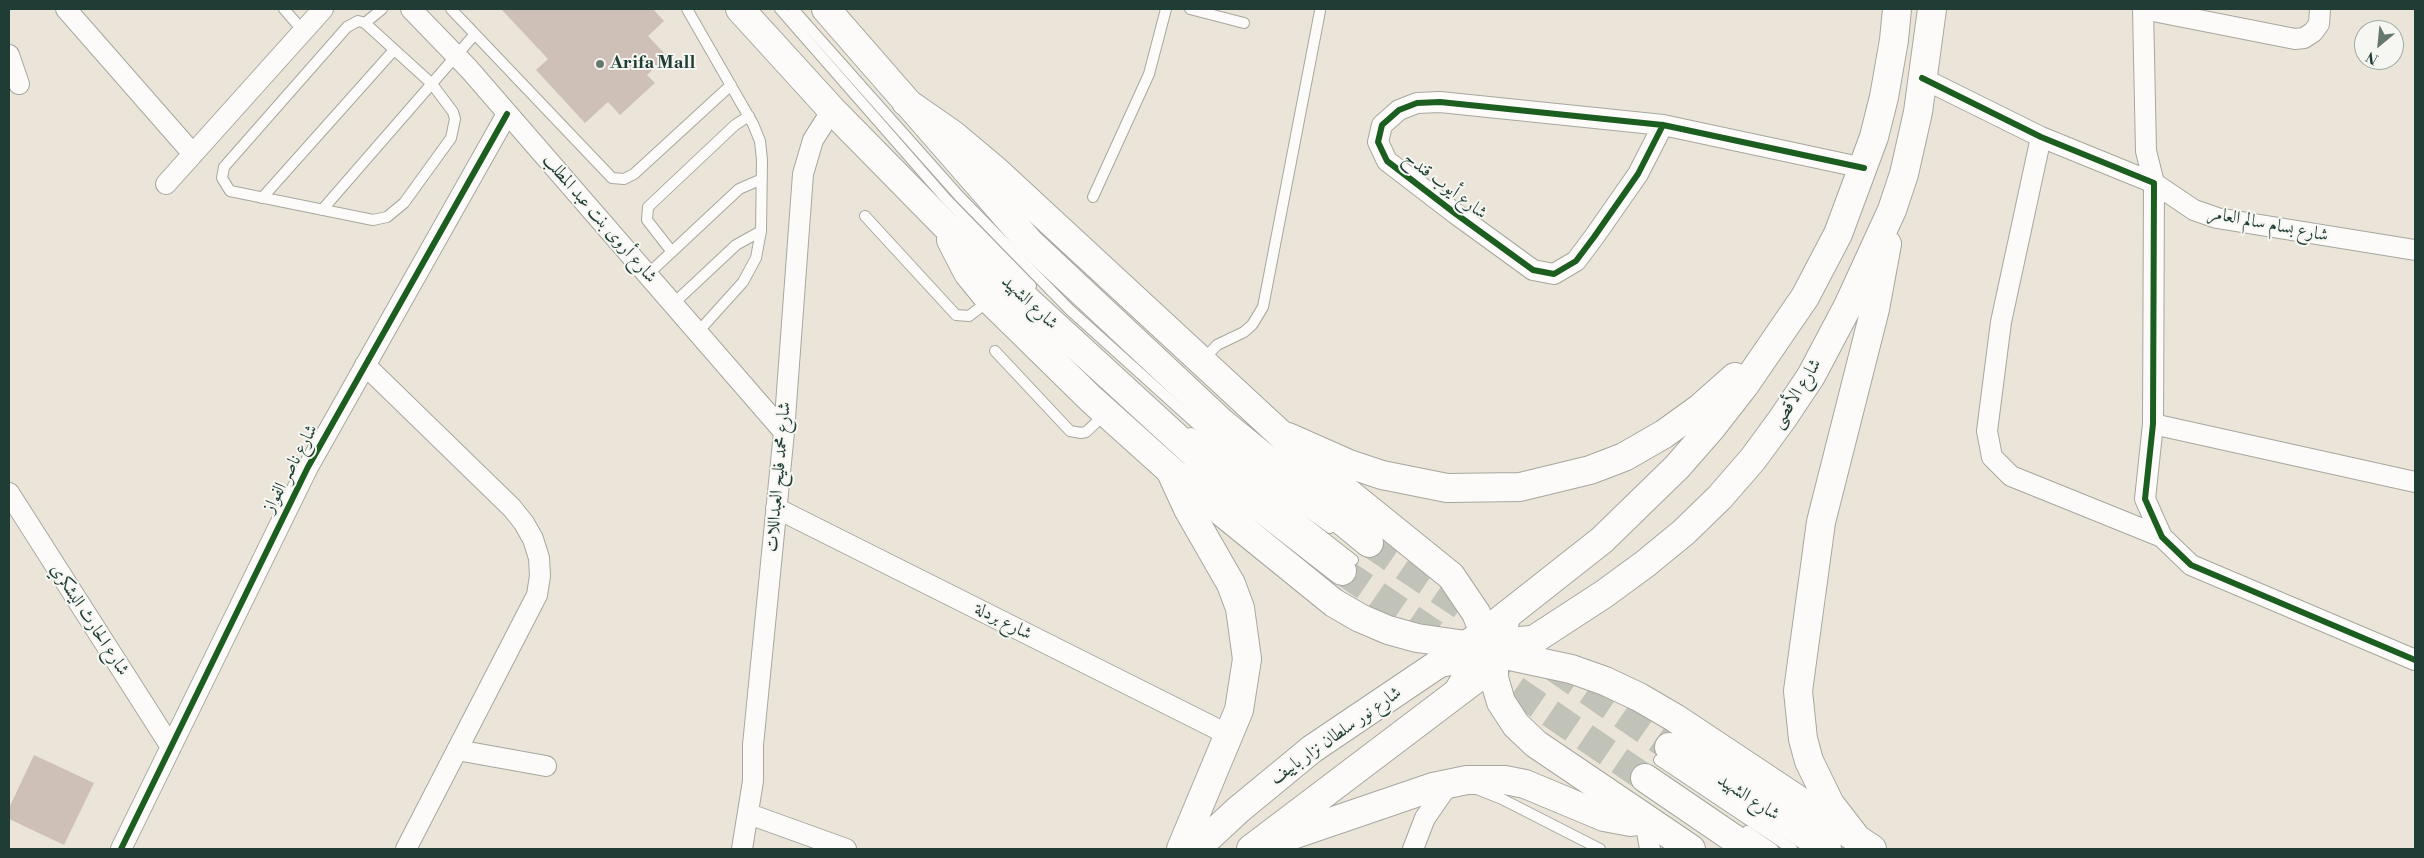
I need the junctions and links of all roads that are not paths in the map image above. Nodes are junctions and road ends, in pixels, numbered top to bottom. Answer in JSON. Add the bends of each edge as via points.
{"nodes":[{"id":1,"x":66,"y":9,"type":"edge"},
{"id":2,"x":284,"y":9,"type":"edge"},
{"id":3,"x":323,"y":9,"type":"edge"},
{"id":4,"x":382,"y":9,"type":"edge"},
{"id":5,"x":412,"y":9,"type":"edge"},
{"id":6,"x":451,"y":9,"type":"edge"},
{"id":7,"x":687,"y":9,"type":"edge"},
{"id":8,"x":740,"y":9,"type":"edge"},
{"id":9,"x":780,"y":9,"type":"edge"},
{"id":10,"x":793,"y":9,"type":"edge"},
{"id":11,"x":826,"y":9,"type":"edge"},
{"id":12,"x":1166,"y":9,"type":"edge"},
{"id":13,"x":1190,"y":9,"type":"edge"},
{"id":14,"x":1897,"y":9,"type":"edge"},
{"id":15,"x":1932,"y":9,"type":"edge"},
{"id":16,"x":2143,"y":9,"type":"edge"},
{"id":17,"x":2320,"y":9,"type":"edge"},
{"id":18,"x":1320,"y":11,"type":"dead end"},
{"id":19,"x":365,"y":23,"type":"junction"},
{"id":20,"x":1244,"y":23,"type":"dead end"},
{"id":21,"x":303,"y":31,"type":"junction"},
{"id":22,"x":475,"y":34,"type":"junction"},
{"id":23,"x":394,"y":50,"type":"junction"},
{"id":24,"x":9,"y":54,"type":"edge"},
{"id":25,"x":456,"y":56,"type":"junction"},
{"id":26,"x":1922,"y":78,"type":"junction"},
{"id":27,"x":18,"y":84,"type":"dead end"},
{"id":28,"x":432,"y":84,"type":"junction"},
{"id":29,"x":731,"y":85,"type":"junction"},
{"id":30,"x":906,"y":102,"type":"junction"},
{"id":31,"x":832,"y":110,"type":"junction"},
{"id":32,"x":507,"y":114,"type":"junction"},
{"id":33,"x":749,"y":116,"type":"junction"},
{"id":34,"x":1663,"y":125,"type":"junction"},
{"id":35,"x":2041,"y":137,"type":"junction"},
{"id":36,"x":193,"y":154,"type":"junction"},
{"id":37,"x":1864,"y":168,"type":"junction"},
{"id":38,"x":762,"y":179,"type":"junction"},
{"id":39,"x":2154,"y":183,"type":"junction"},
{"id":40,"x":166,"y":184,"type":"dead end"},
{"id":41,"x":1093,"y":197,"type":"dead end"},
{"id":42,"x":262,"y":198,"type":"junction"},
{"id":43,"x":322,"y":210,"type":"junction"},
{"id":44,"x":1892,"y":210,"type":"junction"},
{"id":45,"x":865,"y":216,"type":"dead end"},
{"id":46,"x":945,"y":225,"type":"junction"},
{"id":47,"x":761,"y":231,"type":"junction"},
{"id":48,"x":2415,"y":250,"type":"edge"},
{"id":49,"x":672,"y":252,"type":"junction"},
{"id":50,"x":647,"y":275,"type":"junction"},
{"id":51,"x":990,"y":300,"type":"junction"},
{"id":52,"x":673,"y":304,"type":"junction"},
{"id":53,"x":698,"y":332,"type":"junction"},
{"id":54,"x":1774,"y":342,"type":"junction"},
{"id":55,"x":994,"y":351,"type":"dead end"},
{"id":56,"x":1202,"y":362,"type":"junction"},
{"id":57,"x":365,"y":365,"type":"junction"},
{"id":58,"x":1135,"y":383,"type":"dead end"},
{"id":59,"x":1148,"y":396,"type":"dead end"},
{"id":60,"x":1106,"y":413,"type":"junction"},
{"id":61,"x":2153,"y":424,"type":"junction"},
{"id":62,"x":784,"y":432,"type":"junction"},
{"id":63,"x":1278,"y":432,"type":"junction"},
{"id":64,"x":1170,"y":470,"type":"junction"},
{"id":65,"x":2415,"y":482,"type":"edge"},
{"id":66,"x":9,"y":493,"type":"edge"},
{"id":67,"x":776,"y":508,"type":"junction"},
{"id":68,"x":1339,"y":535,"type":"dead end"},
{"id":69,"x":2162,"y":537,"type":"junction"},
{"id":70,"x":1356,"y":554,"type":"junction"},
{"id":71,"x":1488,"y":650,"type":"junction"},
{"id":72,"x":2415,"y":660,"type":"edge"},
{"id":73,"x":1229,"y":735,"type":"junction"},
{"id":74,"x":171,"y":747,"type":"junction"},
{"id":75,"x":458,"y":750,"type":"junction"},
{"id":76,"x":1656,"y":763,"type":"junction"},
{"id":77,"x":546,"y":766,"type":"dead end"},
{"id":78,"x":1450,"y":782,"type":"junction"},
{"id":79,"x":749,"y":814,"type":"junction"},
{"id":80,"x":1645,"y":820,"type":"junction"},
{"id":81,"x":1866,"y":845,"type":"edge"},
{"id":82,"x":121,"y":849,"type":"edge"},
{"id":83,"x":406,"y":849,"type":"edge"},
{"id":84,"x":742,"y":849,"type":"edge"},
{"id":85,"x":846,"y":849,"type":"edge"},
{"id":86,"x":1181,"y":849,"type":"edge"},
{"id":87,"x":1196,"y":849,"type":"edge"},
{"id":88,"x":1251,"y":849,"type":"edge"},
{"id":89,"x":1413,"y":849,"type":"edge"},
{"id":90,"x":1600,"y":849,"type":"edge"},
{"id":91,"x":1650,"y":849,"type":"edge"},
{"id":92,"x":1691,"y":849,"type":"edge"},
{"id":93,"x":1749,"y":849,"type":"edge"},
{"id":94,"x":1773,"y":849,"type":"edge"},
{"id":95,"x":1792,"y":849,"type":"edge"},
{"id":96,"x":1827,"y":849,"type":"edge"}],
"edges":[{"from":1,"to":36,"type":"street"},
{"from":2,"to":21,"type":"lane"},
{"from":3,"to":21,"type":"street"},
{"from":4,"to":19,"type":"lane"},
{"from":5,"to":25,"type":"street","name":"شارع أروى بنت عبد المطلب"},
{"from":6,"to":22,"type":"lane"},
{"from":7,"to":29,"type":"lane"},
{"from":8,"to":31,"type":"main road","name":"شارع الشهيد"},
{"from":9,"to":58,"type":"lane","via":[[929,180],[1041,296]]},
{"from":10,"to":68,"type":"lane","via":[[959,196],[1070,310],[1202,429]]},
{"from":11,"to":30,"type":"main road"},
{"from":12,"to":41,"type":"lane","via":[[1149,74]]},
{"from":13,"to":20,"type":"lane"},
{"from":14,"to":37,"type":"main road","via":[[1884,97]]},
{"from":15,"to":26,"type":"main road","name":"شارع الأقصى"},
{"from":16,"to":17,"type":"street","via":[[2295,39],[2313,32],[2319,24]]},
{"from":16,"to":39,"type":"street","via":[[2146,151]]},
{"from":18,"to":56,"type":"lane","via":[[1264,307],[1244,332],[1211,350]]},
{"from":19,"to":23,"type":"lane"},
{"from":19,"to":42,"type":"lane","via":[[354,22],[347,26],[224,168],[222,178],[230,191]]},
{"from":21,"to":36,"type":"street"},
{"from":22,"to":25,"type":"lane"},
{"from":22,"to":29,"type":"lane","via":[[607,174],[618,179],[624,180],[634,174]]},
{"from":23,"to":28,"type":"lane"},
{"from":23,"to":42,"type":"lane"},
{"from":24,"to":27,"type":"street"},
{"from":25,"to":28,"type":"lane"},
{"from":25,"to":32,"type":"street","name":"شارع أروى بنت عبد المطلب"},
{"from":26,"to":35,"type":"street","name":"شارع بسام سالم العامر"},
{"from":26,"to":44,"type":"main road","name":"شارع الأقصى","via":[[1908,155]]},
{"from":28,"to":43,"type":"lane"},
{"from":28,"to":43,"type":"lane","via":[[453,112],[456,125],[399,209],[387,217],[373,220]]},
{"from":29,"to":33,"type":"lane"},
{"from":30,"to":56,"type":"main road","via":[[995,170]]},
{"from":30,"to":70,"type":"main road","via":[[1046,259],[1220,421]]},
{"from":31,"to":46,"type":"main road","name":"شارع الشهيد"},
{"from":31,"to":62,"type":"street","name":"شارع محمد فليح العبداللات","via":[[814,140],[803,174]]},
{"from":32,"to":50,"type":"street","name":"شارع أروى بنت عبد المطلب"},
{"from":32,"to":57,"type":"street","name":"شارع ناصر الفواز"},
{"from":33,"to":38,"type":"lane","via":[[760,141]]},
{"from":33,"to":49,"type":"lane","via":[[734,125],[648,207],[648,220]]},
{"from":34,"to":34,"type":"street","name":"شارع أيوب قندح","via":[[1638,174],[1600,230],[1576,261],[1554,274],[1533,270],[1448,208],[1387,161],[1378,142],[1382,125],[1399,110],[1417,103],[1440,102]]},
{"from":34,"to":37,"type":"street","name":"شارع أيوب قندح"},
{"from":35,"to":39,"type":"street","name":"شارع بسام سالم العامر"},
{"from":35,"to":69,"type":"street","via":[[2001,322],[1987,431],[1992,457],[2011,476]]},
{"from":36,"to":40,"type":"street"},
{"from":37,"to":54,"type":"main road","via":[[1838,234],[1805,297]]},
{"from":38,"to":47,"type":"lane"},
{"from":38,"to":49,"type":"lane","via":[[739,189]]},
{"from":39,"to":48,"type":"street","name":"شارع بسام سالم العامر","via":[[2194,210],[2217,218]]},
{"from":39,"to":61,"type":"street"},
{"from":42,"to":43,"type":"lane"},
{"from":44,"to":71,"type":"main road","name":"شارع الأقصى","via":[[1848,306],[1811,376],[1753,459],[1684,532],[1645,564],[1532,640]]},
{"from":44,"to":81,"type":"main road","via":[[1875,309],[1821,522],[1798,692],[1803,739],[1812,769],[1830,804]]},
{"from":45,"to":51,"type":"lane","via":[[956,315],[969,316]]},
{"from":46,"to":51,"type":"main road","via":[[964,265]]},
{"from":46,"to":70,"type":"main road","name":"شارع الشهيد","via":[[1211,469]]},
{"from":47,"to":52,"type":"lane","via":[[736,245]]},
{"from":47,"to":53,"type":"lane","via":[[756,258],[746,276]]},
{"from":49,"to":50,"type":"lane"},
{"from":50,"to":52,"type":"street","name":"شارع أروى بنت عبد المطلب"},
{"from":51,"to":60,"type":"main road"},
{"from":52,"to":53,"type":"street","name":"شارع أروى بنت عبد المطلب"},
{"from":53,"to":62,"type":"street","name":"شارع أروى بنت عبد المطلب"},
{"from":54,"to":63,"type":"main road","via":[[1700,408],[1656,439],[1624,457],[1590,470],[1520,487],[1447,488],[1382,475],[1317,451]]},
{"from":54,"to":71,"type":"main road","via":[[1712,427],[1602,540],[1507,615]]},
{"from":55,"to":60,"type":"lane","via":[[1070,431],[1086,432]]},
{"from":56,"to":63,"type":"main road"},
{"from":57,"to":74,"type":"street","name":"شارع ناصر الفواز","via":[[308,467]]},
{"from":57,"to":75,"type":"street","via":[[512,508],[534,539],[539,558],[537,595]]},
{"from":59,"to":70,"type":"lane","via":[[1198,438]]},
{"from":60,"to":64,"type":"main road"},
{"from":61,"to":65,"type":"street"},
{"from":61,"to":69,"type":"street","via":[[2145,499]]},
{"from":62,"to":67,"type":"street","name":"شارع محمد فليح العبداللات"},
{"from":63,"to":71,"type":"main road","via":[[1354,500],[1451,576],[1481,623]]},
{"from":64,"to":71,"type":"main road","via":[[1334,603],[1360,618],[1417,638]]},
{"from":64,"to":73,"type":"main road","via":[[1231,584],[1240,608],[1247,659],[1245,684]]},
{"from":66,"to":74,"type":"street","name":"شارع الحارث اليشكري"},
{"from":67,"to":73,"type":"street","name":"شارع بردلة"},
{"from":67,"to":79,"type":"street","name":"شارع محمد فليح العبداللات"},
{"from":69,"to":72,"type":"street","via":[[2191,565]]},
{"from":71,"to":80,"type":"main road","via":[[1496,689],[1516,726]]},
{"from":71,"to":81,"type":"main road","via":[[1588,675],[1639,697]]},
{"from":71,"to":87,"type":"main road","name":"شارع نور سلطان نزار باييف","via":[[1440,663],[1320,744],[1274,778]]},
{"from":71,"to":88,"type":"main road","name":"شارع نور سلطان نزار باييف","via":[[1459,690]]},
{"from":73,"to":86,"type":"main road"},
{"from":74,"to":82,"type":"street","name":"شارع ناصر الفواز"},
{"from":75,"to":77,"type":"street"},
{"from":75,"to":83,"type":"street"},
{"from":76,"to":93,"type":"main road"},
{"from":76,"to":94,"type":"lane"},
{"from":76,"to":95,"type":"lane"},
{"from":76,"to":96,"type":"main road","name":"شارع الشهيد"},
{"from":78,"to":80,"type":"main road","via":[[1485,779],[1512,782],[1545,791],[1604,817],[1632,822]]},
{"from":78,"to":88,"type":"main road"},
{"from":78,"to":89,"type":"street","via":[[1425,818]]},
{"from":78,"to":90,"type":"lane","via":[[1502,799]]},
{"from":79,"to":84,"type":"street","name":"شارع محمد فليح العبداللات"},
{"from":79,"to":85,"type":"street"},
{"from":80,"to":91,"type":"street"},
{"from":80,"to":92,"type":"main road"}]}
